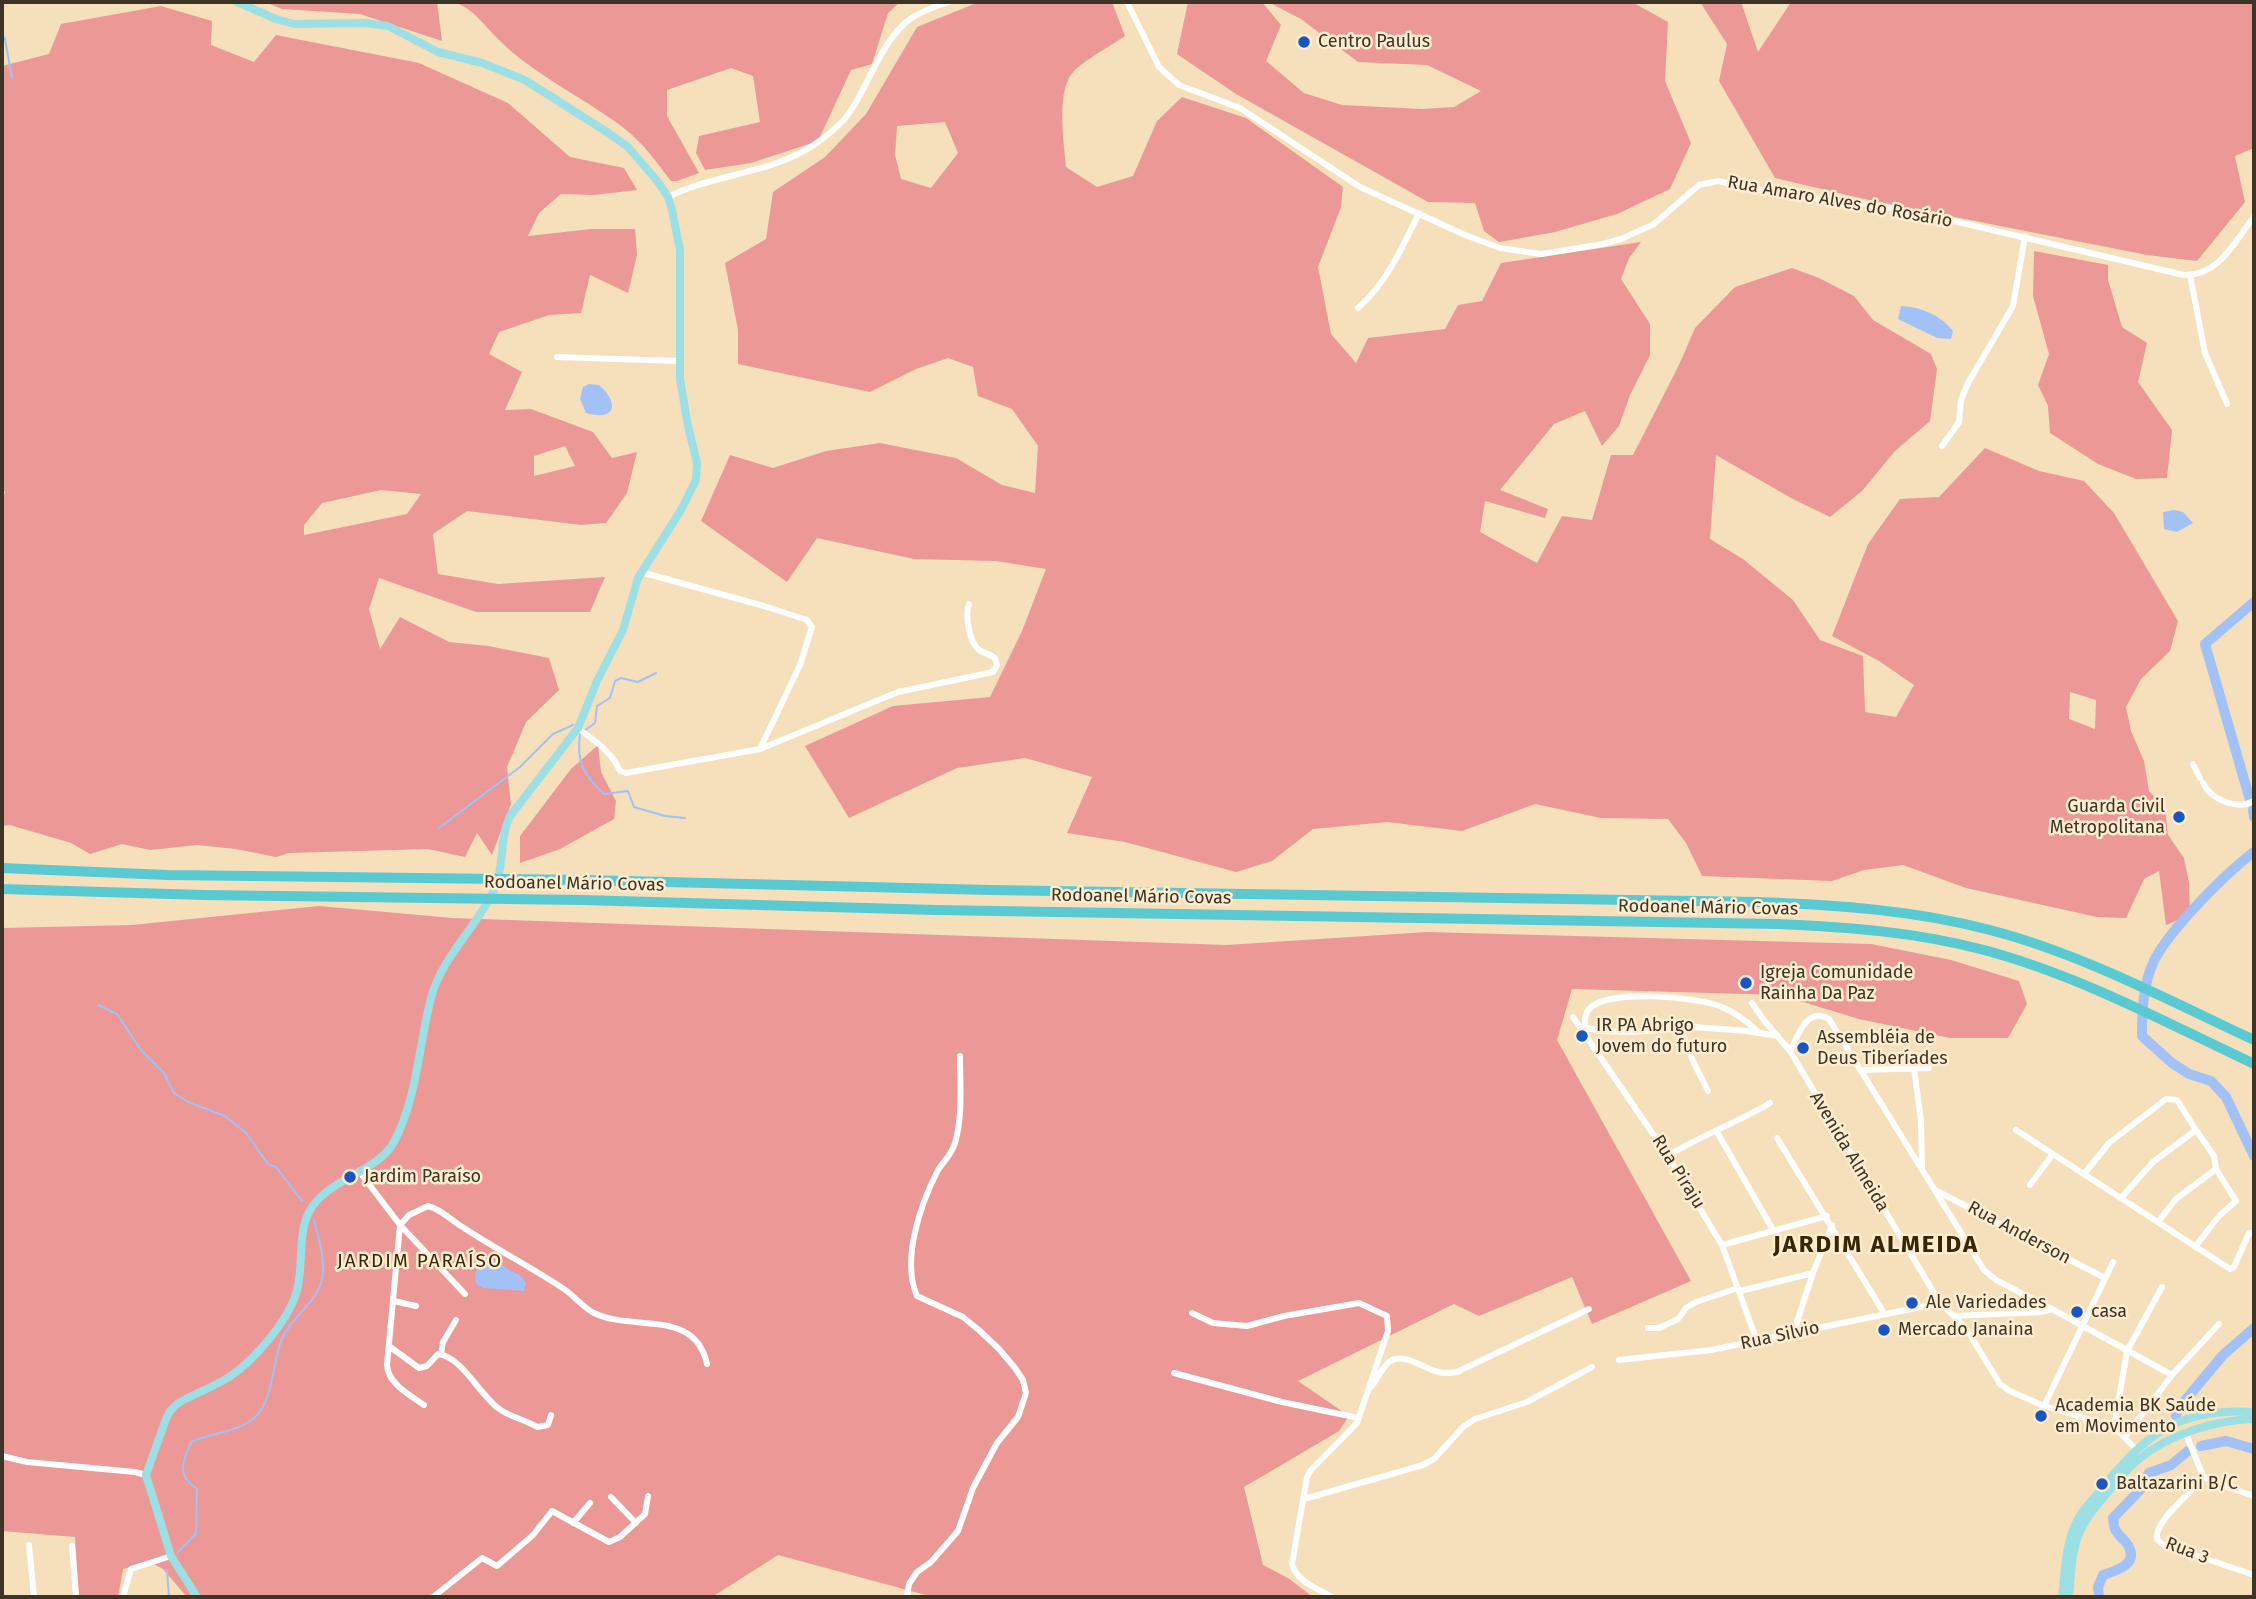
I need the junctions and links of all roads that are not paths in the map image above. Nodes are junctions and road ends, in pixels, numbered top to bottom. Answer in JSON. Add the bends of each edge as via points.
{"nodes":[{"id":1,"x":236,"y":2,"type":"edge"},
{"id":2,"x":949,"y":2,"type":"edge"},
{"id":3,"x":1126,"y":2,"type":"edge"},
{"id":4,"x":668,"y":197,"type":"junction"},
{"id":5,"x":1419,"y":213,"type":"junction"},
{"id":6,"x":2254,"y":217,"type":"edge"},
{"id":7,"x":2025,"y":236,"type":"junction"},
{"id":8,"x":2190,"y":275,"type":"junction"},
{"id":9,"x":1358,"y":308,"type":"dead end"},
{"id":10,"x":557,"y":357,"type":"dead end"},
{"id":11,"x":679,"y":361,"type":"junction"},
{"id":12,"x":2227,"y":404,"type":"dead end"},
{"id":13,"x":1942,"y":446,"type":"dead end"},
{"id":14,"x":641,"y":572,"type":"junction"},
{"id":15,"x":969,"y":604,"type":"dead end"},
{"id":16,"x":578,"y":728,"type":"junction"},
{"id":17,"x":760,"y":749,"type":"junction"},
{"id":18,"x":2193,"y":764,"type":"dead end"},
{"id":19,"x":2254,"y":801,"type":"edge"},
{"id":20,"x":2,"y":868,"type":"edge"},
{"id":21,"x":2,"y":889,"type":"edge"},
{"id":22,"x":1752,"y":1003,"type":"dead end"},
{"id":23,"x":1573,"y":1017,"type":"dead end"},
{"id":24,"x":1585,"y":1027,"type":"junction"},
{"id":25,"x":1680,"y":1027,"type":"junction"},
{"id":26,"x":1758,"y":1032,"type":"junction"},
{"id":27,"x":1586,"y":1037,"type":"junction"},
{"id":28,"x":1780,"y":1037,"type":"junction"},
{"id":29,"x":2254,"y":1040,"type":"edge"},
{"id":30,"x":1790,"y":1051,"type":"junction"},
{"id":31,"x":960,"y":1056,"type":"dead end"},
{"id":32,"x":2254,"y":1064,"type":"edge"},
{"id":33,"x":1914,"y":1068,"type":"junction"},
{"id":34,"x":1929,"y":1068,"type":"dead end"},
{"id":35,"x":1861,"y":1070,"type":"junction"},
{"id":36,"x":1708,"y":1091,"type":"dead end"},
{"id":37,"x":1770,"y":1103,"type":"dead end"},
{"id":38,"x":2016,"y":1130,"type":"dead end"},
{"id":39,"x":2196,"y":1130,"type":"junction"},
{"id":40,"x":1717,"y":1132,"type":"junction"},
{"id":41,"x":1777,"y":1138,"type":"dead end"},
{"id":42,"x":2053,"y":1154,"type":"junction"},
{"id":43,"x":1668,"y":1156,"type":"junction"},
{"id":44,"x":1922,"y":1169,"type":"junction"},
{"id":45,"x":2216,"y":1169,"type":"junction"},
{"id":46,"x":359,"y":1171,"type":"junction"},
{"id":47,"x":2084,"y":1174,"type":"junction"},
{"id":48,"x":2030,"y":1185,"type":"dead end"},
{"id":49,"x":1933,"y":1189,"type":"junction"},
{"id":50,"x":2120,"y":1198,"type":"junction"},
{"id":51,"x":1827,"y":1216,"type":"junction"},
{"id":52,"x":2158,"y":1222,"type":"junction"},
{"id":53,"x":400,"y":1225,"type":"junction"},
{"id":54,"x":1832,"y":1225,"type":"junction"},
{"id":55,"x":1773,"y":1230,"type":"junction"},
{"id":56,"x":2254,"y":1233,"type":"edge"},
{"id":57,"x":1722,"y":1245,"type":"junction"},
{"id":58,"x":2195,"y":1247,"type":"junction"},
{"id":59,"x":2113,"y":1262,"type":"dead end"},
{"id":60,"x":1813,"y":1273,"type":"junction"},
{"id":61,"x":2105,"y":1278,"type":"junction"},
{"id":62,"x":2162,"y":1287,"type":"dead end"},
{"id":63,"x":1739,"y":1289,"type":"junction"},
{"id":64,"x":465,"y":1294,"type":"dead end"},
{"id":65,"x":394,"y":1301,"type":"junction"},
{"id":66,"x":1940,"y":1303,"type":"junction"},
{"id":67,"x":416,"y":1306,"type":"dead end"},
{"id":68,"x":1589,"y":1309,"type":"dead end"},
{"id":69,"x":2052,"y":1310,"type":"junction"},
{"id":70,"x":1192,"y":1313,"type":"dead end"},
{"id":71,"x":1884,"y":1313,"type":"junction"},
{"id":72,"x":1954,"y":1316,"type":"junction"},
{"id":73,"x":456,"y":1320,"type":"dead end"},
{"id":74,"x":2219,"y":1324,"type":"dead end"},
{"id":75,"x":2081,"y":1325,"type":"junction"},
{"id":76,"x":1648,"y":1328,"type":"dead end"},
{"id":77,"x":1793,"y":1334,"type":"junction"},
{"id":78,"x":1757,"y":1341,"type":"junction"},
{"id":79,"x":390,"y":1346,"type":"junction"},
{"id":80,"x":2127,"y":1351,"type":"junction"},
{"id":81,"x":441,"y":1354,"type":"junction"},
{"id":82,"x":1619,"y":1360,"type":"dead end"},
{"id":83,"x":707,"y":1364,"type":"dead end"},
{"id":84,"x":1592,"y":1367,"type":"dead end"},
{"id":85,"x":1174,"y":1373,"type":"dead end"},
{"id":86,"x":2172,"y":1375,"type":"junction"},
{"id":87,"x":1369,"y":1390,"type":"junction"},
{"id":88,"x":424,"y":1405,"type":"dead end"},
{"id":89,"x":2044,"y":1406,"type":"junction"},
{"id":90,"x":2254,"y":1412,"type":"edge"},
{"id":91,"x":2206,"y":1413,"type":"junction"},
{"id":92,"x":551,"y":1415,"type":"dead end"},
{"id":93,"x":1359,"y":1418,"type":"junction"},
{"id":94,"x":2254,"y":1419,"type":"edge"},
{"id":95,"x":2210,"y":1426,"type":"junction"},
{"id":96,"x":2114,"y":1427,"type":"junction"},
{"id":97,"x":2169,"y":1428,"type":"junction"},
{"id":98,"x":2186,"y":1434,"type":"junction"},
{"id":99,"x":2127,"y":1438,"type":"junction"},
{"id":100,"x":2171,"y":1440,"type":"junction"},
{"id":101,"x":2140,"y":1450,"type":"junction"},
{"id":102,"x":2,"y":1457,"type":"edge"},
{"id":103,"x":146,"y":1475,"type":"junction"},
{"id":104,"x":2203,"y":1476,"type":"junction"},
{"id":105,"x":648,"y":1496,"type":"dead end"},
{"id":106,"x":2254,"y":1496,"type":"edge"},
{"id":107,"x":611,"y":1497,"type":"dead end"},
{"id":108,"x":1304,"y":1499,"type":"junction"},
{"id":109,"x":590,"y":1503,"type":"dead end"},
{"id":110,"x":573,"y":1523,"type":"junction"},
{"id":111,"x":636,"y":1523,"type":"junction"},
{"id":112,"x":29,"y":1545,"type":"dead end"},
{"id":113,"x":72,"y":1546,"type":"dead end"},
{"id":114,"x":171,"y":1556,"type":"junction"},
{"id":115,"x":2254,"y":1575,"type":"edge"},
{"id":116,"x":34,"y":1597,"type":"edge"},
{"id":117,"x":76,"y":1597,"type":"edge"},
{"id":118,"x":123,"y":1597,"type":"edge"},
{"id":119,"x":197,"y":1597,"type":"edge"},
{"id":120,"x":433,"y":1597,"type":"edge"},
{"id":121,"x":907,"y":1597,"type":"edge"},
{"id":122,"x":1332,"y":1597,"type":"edge"},
{"id":123,"x":2062,"y":1597,"type":"edge"},
{"id":124,"x":2068,"y":1597,"type":"edge"}],
"edges":[{"from":1,"to":4,"type":"main road","via":[[294,24],[388,26],[438,52],[525,79],[628,148]]},
{"from":2,"to":4,"type":"street","via":[[920,13],[901,28],[846,118],[818,142],[796,155],[699,183]]},
{"from":3,"to":5,"type":"street","name":"Rua Amaro Alves do Rosário","via":[[1159,66],[1179,85],[1238,107],[1345,179]]},
{"from":4,"to":11,"type":"main road","via":[[680,250]]},
{"from":5,"to":7,"type":"street","name":"Rua Amaro Alves do Rosário","via":[[1487,244],[1551,253],[1632,235],[1654,224],[1692,189],[1718,181],[1779,194],[1896,208]]},
{"from":5,"to":9,"type":"street","via":[[1375,292]]},
{"from":6,"to":8,"type":"street","via":[[2223,258]]},
{"from":7,"to":8,"type":"street","name":"Rua Amaro Alves do Rosário"},
{"from":7,"to":13,"type":"street","via":[[2014,306],[1968,383],[1958,422]]},
{"from":8,"to":12,"type":"street","via":[[2205,353]]},
{"from":10,"to":11,"type":"street"},
{"from":11,"to":14,"type":"main road","via":[[697,476]]},
{"from":14,"to":16,"type":"main road","via":[[623,630]]},
{"from":14,"to":17,"type":"street","via":[[811,623],[811,637],[800,665]]},
{"from":15,"to":17,"type":"street","via":[[967,616],[975,644],[995,658],[998,665],[993,672],[898,692]]},
{"from":16,"to":17,"type":"street","via":[[601,744],[623,772]]},
{"from":16,"to":46,"type":"main road","via":[[510,816],[494,890],[432,995],[411,1091],[394,1142]]},
{"from":18,"to":19,"type":"street","via":[[2209,794],[2244,805]]},
{"from":20,"to":29,"type":"highway","name":"Rodoanel Mário Covas","via":[[1872,908],[1991,930],[2037,944]]},
{"from":21,"to":32,"type":"highway","name":"Rodoanel Mário Covas","via":[[1853,928],[1986,950],[2098,992]]},
{"from":22,"to":28,"type":"street","name":"Avenida Almeida"},
{"from":23,"to":27,"type":"street","name":"Rua Piraju"},
{"from":24,"to":25,"type":"street","via":[[1633,1032]]},
{"from":24,"to":26,"type":"street","via":[[1594,1005],[1655,995],[1722,1007]]},
{"from":24,"to":27,"type":"street"},
{"from":25,"to":26,"type":"street"},
{"from":25,"to":36,"type":"street"},
{"from":26,"to":28,"type":"street"},
{"from":27,"to":43,"type":"street","name":"Rua Piraju"},
{"from":28,"to":30,"type":"street","name":"Avenida Almeida"},
{"from":30,"to":35,"type":"street","via":[[1806,1021],[1823,1015],[1835,1026]]},
{"from":30,"to":66,"type":"street","name":"Avenida Almeida"},
{"from":31,"to":121,"type":"street","via":[[956,1141],[918,1217],[914,1287],[917,1296],[963,1317],[999,1349],[1023,1380],[1026,1393],[1018,1417],[997,1443],[973,1488],[958,1531],[917,1572]]},
{"from":33,"to":34,"type":"street"},
{"from":33,"to":35,"type":"street"},
{"from":33,"to":44,"type":"street"},
{"from":35,"to":44,"type":"street"},
{"from":37,"to":40,"type":"street"},
{"from":38,"to":42,"type":"street"},
{"from":39,"to":45,"type":"street","via":[[2214,1156]]},
{"from":39,"to":47,"type":"street","via":[[2177,1100],[2166,1099],[2109,1143]]},
{"from":39,"to":50,"type":"street","via":[[2153,1162]]},
{"from":40,"to":43,"type":"street"},
{"from":40,"to":55,"type":"street"},
{"from":41,"to":51,"type":"street"},
{"from":42,"to":47,"type":"street"},
{"from":42,"to":48,"type":"street"},
{"from":43,"to":57,"type":"street","name":"Rua Piraju"},
{"from":44,"to":49,"type":"street"},
{"from":45,"to":52,"type":"street","via":[[2183,1193]]},
{"from":45,"to":58,"type":"street","via":[[2236,1201]]},
{"from":46,"to":53,"type":"street"},
{"from":46,"to":103,"type":"main road","via":[[326,1193],[308,1215],[298,1286],[286,1314],[238,1371],[170,1411]]},
{"from":47,"to":50,"type":"street"},
{"from":49,"to":61,"type":"street","name":"Rua Anderson"},
{"from":49,"to":69,"type":"street","via":[[1989,1276]]},
{"from":50,"to":52,"type":"street"},
{"from":51,"to":54,"type":"street"},
{"from":51,"to":55,"type":"street"},
{"from":52,"to":58,"type":"street"},
{"from":53,"to":64,"type":"street"},
{"from":53,"to":65,"type":"street"},
{"from":53,"to":83,"type":"street","via":[[417,1210],[432,1207],[565,1289],[592,1312],[684,1331],[704,1349]]},
{"from":54,"to":60,"type":"street"},
{"from":54,"to":71,"type":"street"},
{"from":55,"to":57,"type":"street"},
{"from":56,"to":58,"type":"street","via":[[2249,1233],[2230,1269]]},
{"from":57,"to":63,"type":"street","name":"Rua Piraju"},
{"from":59,"to":61,"type":"street"},
{"from":60,"to":63,"type":"street"},
{"from":60,"to":77,"type":"street"},
{"from":61,"to":75,"type":"street"},
{"from":62,"to":80,"type":"street"},
{"from":63,"to":76,"type":"street","via":[[1690,1305],[1678,1319]]},
{"from":63,"to":78,"type":"street","name":"Rua Piraju"},
{"from":65,"to":67,"type":"street"},
{"from":65,"to":79,"type":"street"},
{"from":66,"to":71,"type":"street","name":"Rua Silvio"},
{"from":66,"to":72,"type":"street","name":"Avenida Almeida"},
{"from":68,"to":87,"type":"street","via":[[1457,1372],[1447,1374],[1419,1363],[1392,1361]]},
{"from":69,"to":72,"type":"street"},
{"from":69,"to":75,"type":"street"},
{"from":70,"to":87,"type":"street","via":[[1213,1323],[1247,1326],[1345,1305],[1370,1306],[1387,1315],[1389,1322]]},
{"from":71,"to":77,"type":"street","name":"Rua Silvio"},
{"from":72,"to":89,"type":"street","via":[[2000,1384]]},
{"from":73,"to":81,"type":"street"},
{"from":74,"to":86,"type":"street"},
{"from":75,"to":80,"type":"street"},
{"from":75,"to":89,"type":"street"},
{"from":77,"to":78,"type":"street","name":"Rua Silvio"},
{"from":78,"to":82,"type":"street","name":"Rua Silvio"},
{"from":79,"to":81,"type":"street","via":[[419,1368]]},
{"from":79,"to":88,"type":"street","via":[[387,1374]]},
{"from":80,"to":86,"type":"street"},
{"from":80,"to":96,"type":"street"},
{"from":81,"to":92,"type":"street","via":[[504,1412],[541,1427],[551,1422]]},
{"from":84,"to":108,"type":"street","via":[[1527,1402],[1475,1419],[1423,1465]]},
{"from":85,"to":93,"type":"street"},
{"from":86,"to":99,"type":"street"},
{"from":87,"to":93,"type":"street"},
{"from":89,"to":96,"type":"street"},
{"from":90,"to":91,"type":"main road"},
{"from":91,"to":95,"type":"main road"},
{"from":91,"to":97,"type":"main road"},
{"from":93,"to":108,"type":"street","via":[[1311,1470]]},
{"from":94,"to":95,"type":"main road"},
{"from":95,"to":98,"type":"main road"},
{"from":96,"to":99,"type":"street"},
{"from":97,"to":100,"type":"main road"},
{"from":97,"to":101,"type":"main road"},
{"from":98,"to":100,"type":"main road"},
{"from":98,"to":104,"type":"street"},
{"from":99,"to":101,"type":"street"},
{"from":100,"to":101,"type":"main road"},
{"from":101,"to":123,"type":"main road","via":[[2127,1457],[2078,1519],[2069,1543]]},
{"from":101,"to":124,"type":"main road","via":[[2083,1526]]},
{"from":102,"to":103,"type":"street"},
{"from":103,"to":114,"type":"main road"},
{"from":104,"to":106,"type":"street"},
{"from":104,"to":115,"type":"street","name":"Rua 3","via":[[2164,1520],[2157,1539]]},
{"from":105,"to":111,"type":"street","via":[[645,1514]]},
{"from":107,"to":111,"type":"street"},
{"from":108,"to":122,"type":"street","via":[[1293,1570]]},
{"from":109,"to":110,"type":"street"},
{"from":110,"to":111,"type":"street","via":[[609,1542]]},
{"from":110,"to":120,"type":"street","via":[[552,1511],[533,1535],[497,1566],[482,1558]]},
{"from":112,"to":116,"type":"street"},
{"from":113,"to":117,"type":"street"},
{"from":114,"to":118,"type":"street","via":[[131,1569]]},
{"from":114,"to":119,"type":"main road"}]}
